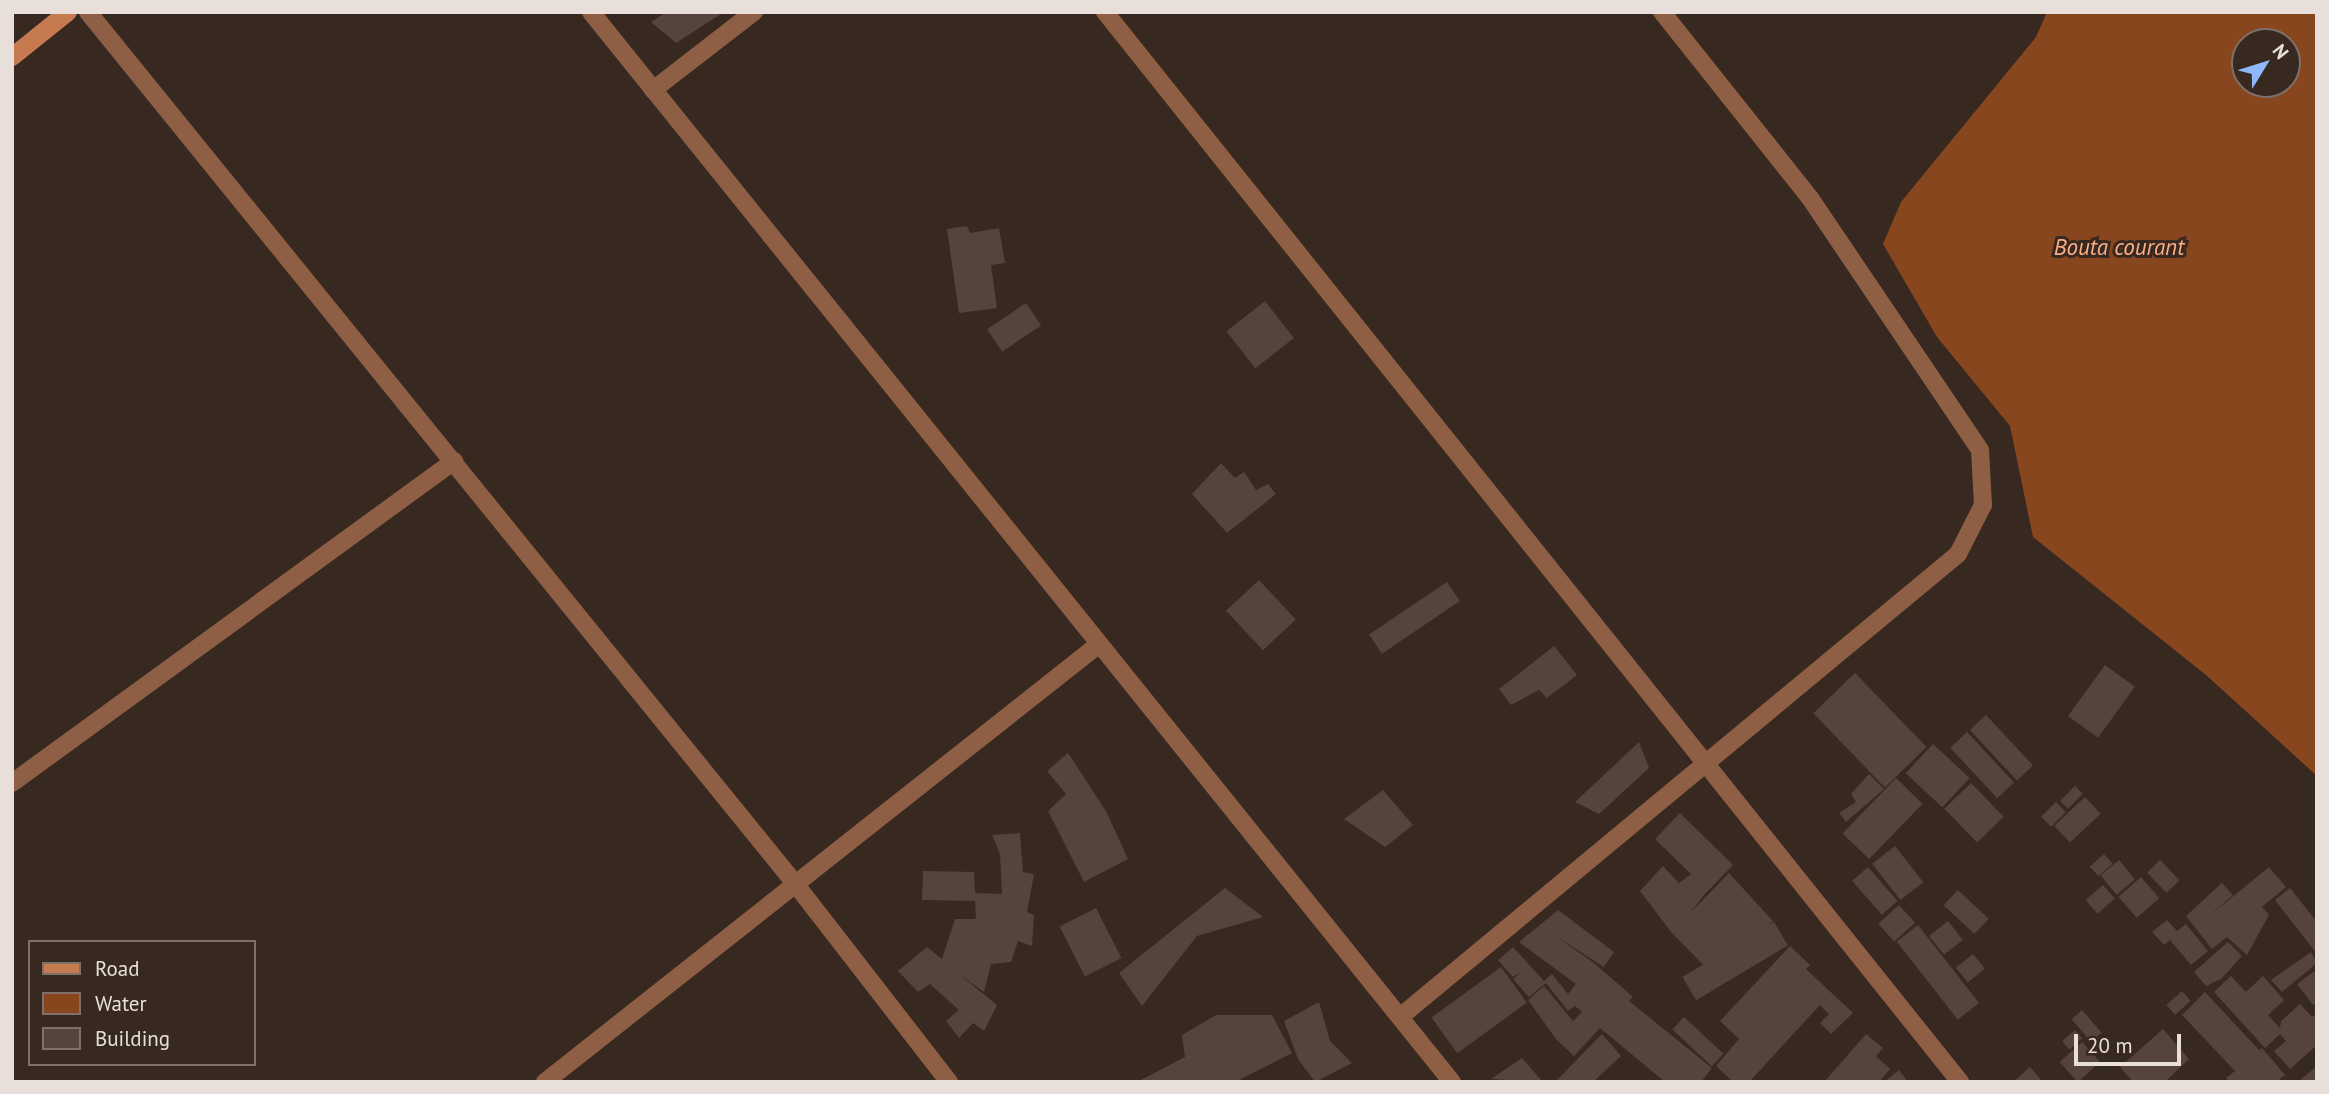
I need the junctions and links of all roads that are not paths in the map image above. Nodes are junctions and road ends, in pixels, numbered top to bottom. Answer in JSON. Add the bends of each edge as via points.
{"nodes":[{"id":1,"x":68,"y":12,"type":"edge"},
{"id":2,"x":88,"y":12,"type":"edge"},
{"id":3,"x":591,"y":12,"type":"edge"},
{"id":4,"x":754,"y":12,"type":"edge"},
{"id":5,"x":1104,"y":12,"type":"edge"},
{"id":6,"x":1662,"y":12,"type":"edge"},
{"id":7,"x":12,"y":57,"type":"edge"},
{"id":8,"x":653,"y":90,"type":"junction"},
{"id":9,"x":454,"y":461,"type":"junction"},
{"id":10,"x":1098,"y":645,"type":"junction"},
{"id":11,"x":1704,"y":764,"type":"junction"},
{"id":12,"x":12,"y":783,"type":"edge"},
{"id":13,"x":796,"y":886,"type":"junction"},
{"id":14,"x":1400,"y":1017,"type":"junction"},
{"id":15,"x":545,"y":1082,"type":"edge"},
{"id":16,"x":949,"y":1082,"type":"edge"},
{"id":17,"x":1452,"y":1082,"type":"edge"},
{"id":18,"x":1960,"y":1082,"type":"edge"}],
"edges":[{"from":1,"to":7,"type":"street"},
{"from":2,"to":9,"type":"street"},
{"from":3,"to":8,"type":"street"},
{"from":4,"to":8,"type":"street"},
{"from":5,"to":11,"type":"street"},
{"from":6,"to":11,"type":"street","via":[[1810,198],[1980,450],[1983,505],[1958,554]]},
{"from":8,"to":10,"type":"street"},
{"from":9,"to":12,"type":"street"},
{"from":9,"to":13,"type":"street"},
{"from":10,"to":13,"type":"street"},
{"from":10,"to":14,"type":"street"},
{"from":11,"to":14,"type":"street"},
{"from":11,"to":18,"type":"street"},
{"from":13,"to":15,"type":"street"},
{"from":13,"to":16,"type":"street"},
{"from":14,"to":17,"type":"street"}]}
